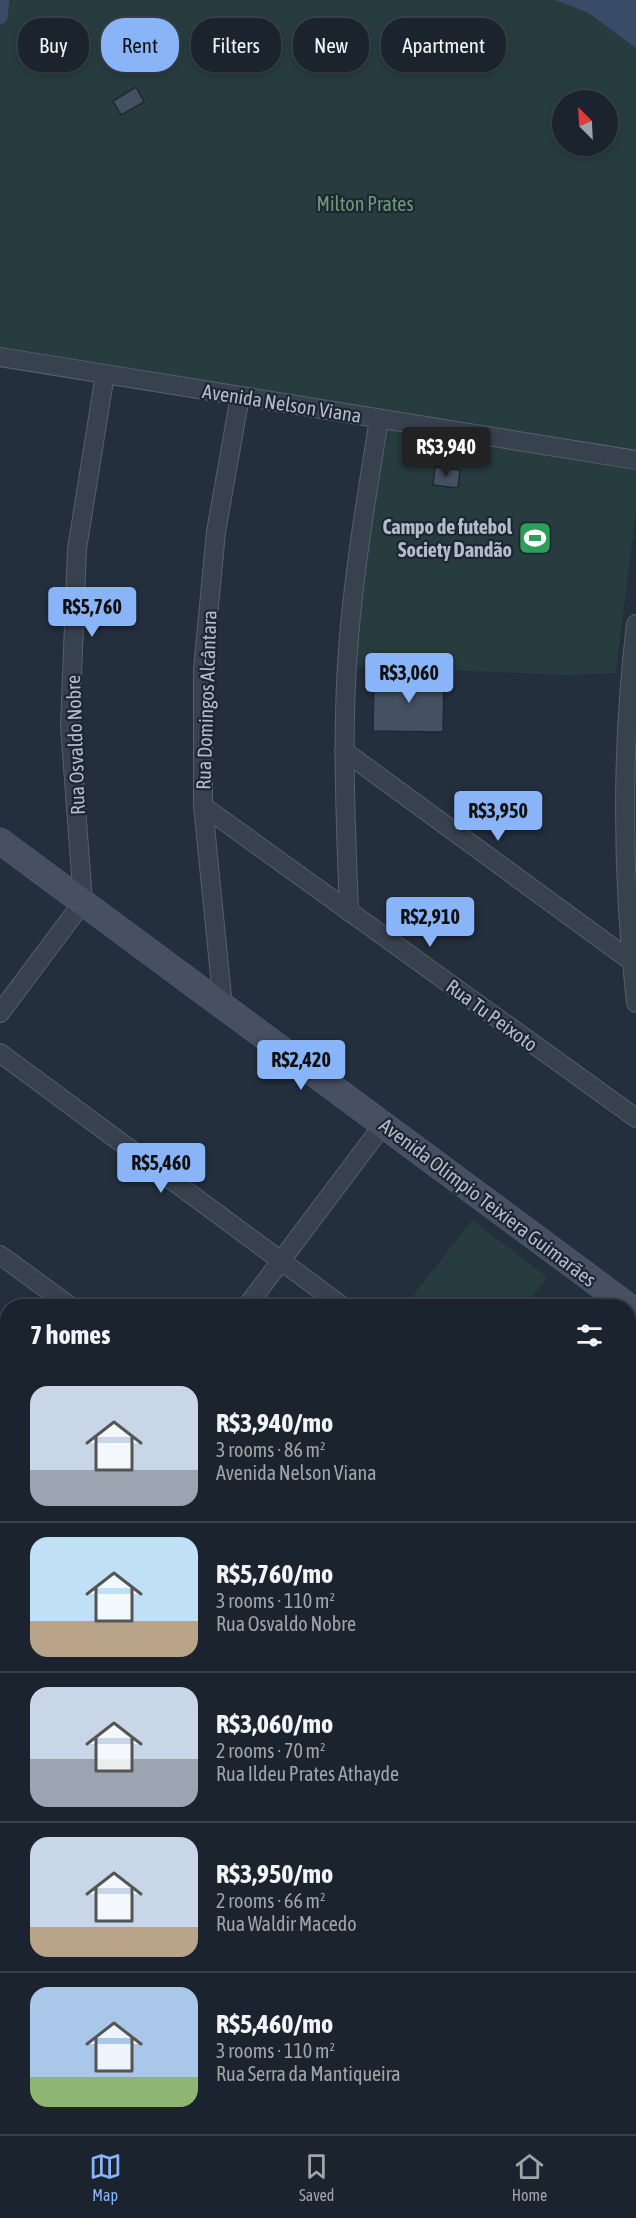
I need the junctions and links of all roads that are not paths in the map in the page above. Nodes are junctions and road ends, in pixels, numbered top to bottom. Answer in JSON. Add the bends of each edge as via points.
{"nodes":[{"id":1,"x":0,"y":357,"type":"edge"},
{"id":2,"x":105,"y":374,"type":"junction"},
{"id":3,"x":240,"y":396,"type":"junction"},
{"id":4,"x":379,"y":419,"type":"junction"},
{"id":5,"x":636,"y":460,"type":"edge"},
{"id":6,"x":636,"y":624,"type":"edge"},
{"id":7,"x":344,"y":752,"type":"junction"},
{"id":8,"x":203,"y":806,"type":"junction"},
{"id":9,"x":0,"y":841,"type":"edge"},
{"id":10,"x":83,"y":902,"type":"junction"},
{"id":11,"x":349,"y":912,"type":"junction"},
{"id":12,"x":634,"y":961,"type":"edge"},
{"id":13,"x":636,"y":1003,"type":"edge"},
{"id":14,"x":223,"y":1006,"type":"junction"},
{"id":15,"x":0,"y":1013,"type":"edge"},
{"id":16,"x":0,"y":1053,"type":"edge"},
{"id":17,"x":636,"y":1118,"type":"edge"},
{"id":18,"x":383,"y":1125,"type":"junction"},
{"id":19,"x":0,"y":1255,"type":"edge"},
{"id":20,"x":281,"y":1261,"type":"junction"},
{"id":21,"x":60,"y":1299,"type":"edge"},
{"id":22,"x":252,"y":1299,"type":"edge"},
{"id":23,"x":333,"y":1299,"type":"edge"},
{"id":24,"x":617,"y":1299,"type":"edge"}],
"edges":[{"from":1,"to":2,"type":"street","name":"Avenida Nelson Viana"},
{"from":2,"to":3,"type":"street","name":"Avenida Nelson Viana"},
{"from":2,"to":10,"type":"street","name":"Rua Osvaldo Nobre","via":[[77,549],[70,726]]},
{"from":3,"to":4,"type":"street","name":"Avenida Nelson Viana"},
{"from":3,"to":8,"type":"street","name":"Rua Domingos Alcântara","via":[[216,532],[203,669]]},
{"from":4,"to":5,"type":"street","name":"Avenida Nelson Viana"},
{"from":4,"to":7,"type":"street","via":[[360,537],[347,664]]},
{"from":6,"to":12,"type":"street","via":[[628,685],[625,777]]},
{"from":7,"to":11,"type":"street"},
{"from":7,"to":12,"type":"street"},
{"from":8,"to":11,"type":"street","name":"Rua Tu Peixoto"},
{"from":8,"to":14,"type":"street","name":"Rua Domingos Alcântara"},
{"from":9,"to":10,"type":"street","name":"Avenida Olímpio Teixiera Guimarães"},
{"from":10,"to":14,"type":"street","name":"Avenida Olímpio Teixiera Guimarães"},
{"from":10,"to":15,"type":"street"},
{"from":11,"to":17,"type":"street","name":"Rua Tu Peixoto"},
{"from":12,"to":13,"type":"street"},
{"from":14,"to":18,"type":"street","name":"Avenida Olímpio Teixiera Guimarães"},
{"from":16,"to":20,"type":"street"},
{"from":18,"to":20,"type":"street"},
{"from":18,"to":24,"type":"street","name":"Avenida Olímpio Teixiera Guimarães"},
{"from":19,"to":21,"type":"street"},
{"from":20,"to":22,"type":"street"},
{"from":20,"to":23,"type":"street"}]}
